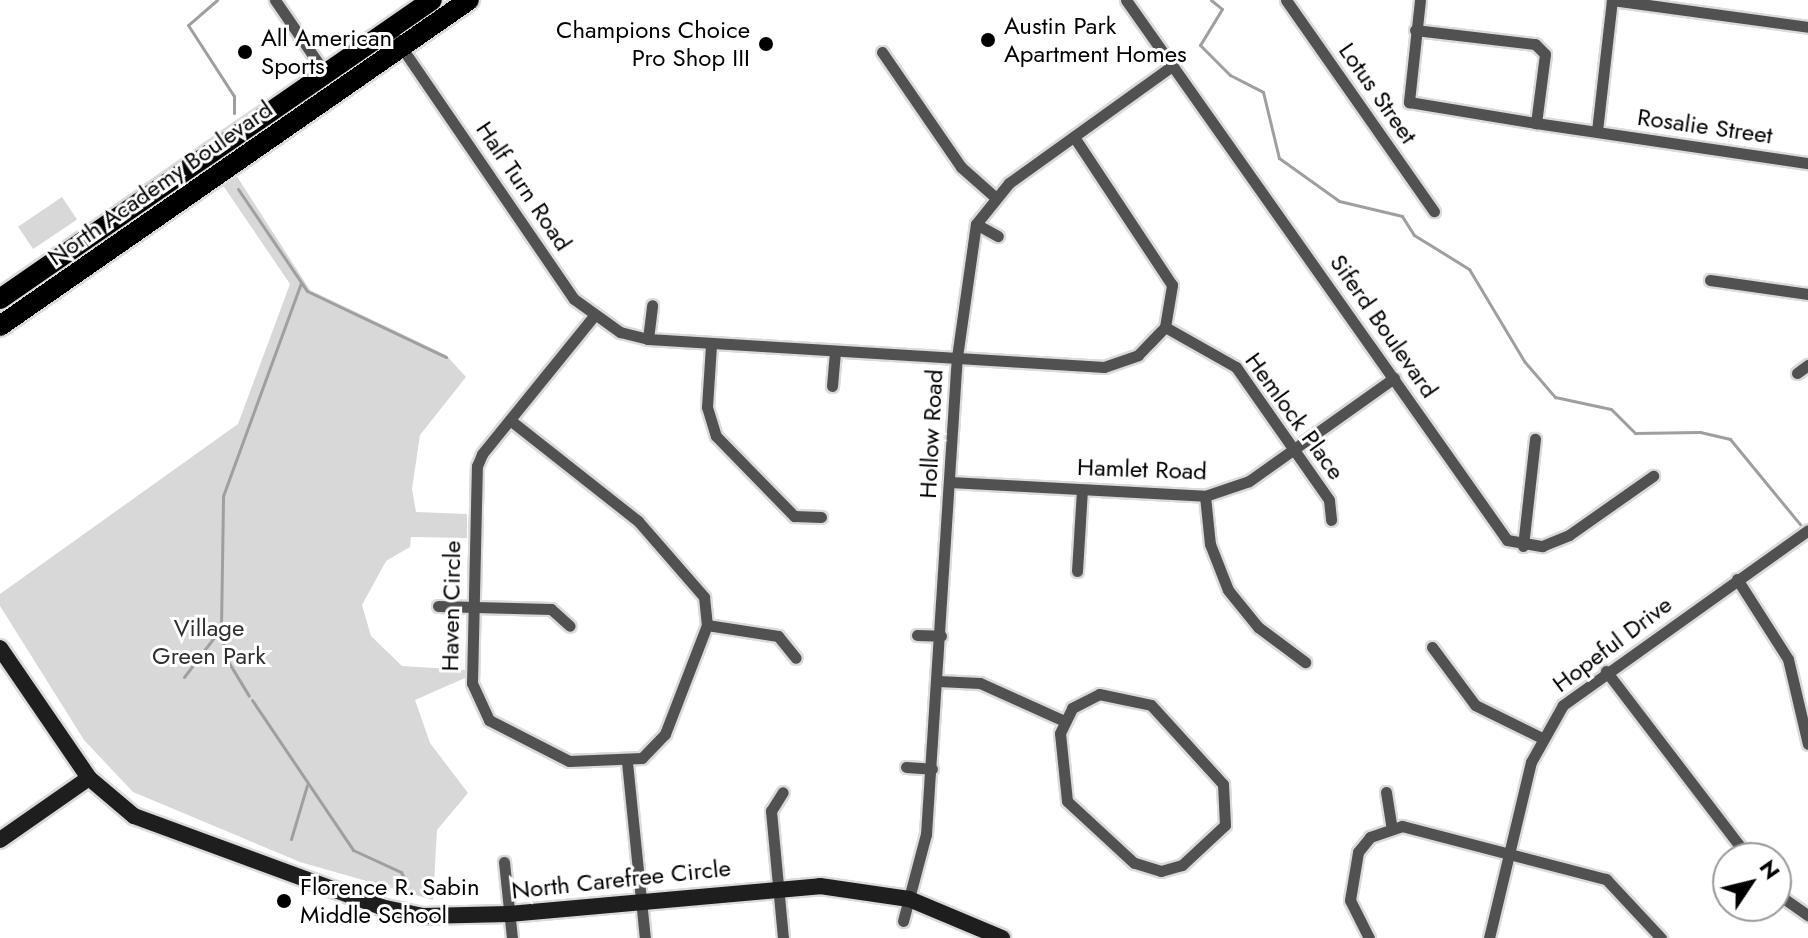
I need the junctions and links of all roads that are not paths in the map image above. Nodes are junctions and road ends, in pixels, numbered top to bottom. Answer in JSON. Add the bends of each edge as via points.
{"nodes":[{"id":1,"x":275,"y":0,"type":"edge"},
{"id":2,"x":432,"y":0,"type":"edge"},
{"id":3,"x":469,"y":0,"type":"edge"},
{"id":4,"x":1126,"y":0,"type":"edge"},
{"id":5,"x":1286,"y":0,"type":"edge"},
{"id":6,"x":1420,"y":0,"type":"edge"},
{"id":7,"x":1612,"y":0,"type":"edge"},
{"id":8,"x":1808,"y":27,"type":"edge"},
{"id":9,"x":389,"y":29,"type":"junction"},
{"id":10,"x":1415,"y":30,"type":"junction"},
{"id":11,"x":401,"y":47,"type":"junction"},
{"id":12,"x":882,"y":52,"type":"dead end"},
{"id":13,"x":1173,"y":65,"type":"junction"},
{"id":14,"x":325,"y":73,"type":"junction"},
{"id":15,"x":1536,"y":123,"type":"junction"},
{"id":16,"x":1597,"y":131,"type":"junction"},
{"id":17,"x":1074,"y":137,"type":"junction"},
{"id":18,"x":1808,"y":163,"type":"edge"},
{"id":19,"x":995,"y":197,"type":"junction"},
{"id":20,"x":1434,"y":211,"type":"dead end"},
{"id":21,"x":976,"y":224,"type":"junction"},
{"id":22,"x":998,"y":236,"type":"dead end"},
{"id":23,"x":1710,"y":280,"type":"dead end"},
{"id":24,"x":1808,"y":294,"type":"edge"},
{"id":25,"x":0,"y":299,"type":"edge"},
{"id":26,"x":652,"y":305,"type":"dead end"},
{"id":27,"x":593,"y":317,"type":"junction"},
{"id":28,"x":0,"y":326,"type":"edge"},
{"id":29,"x":1165,"y":327,"type":"junction"},
{"id":30,"x":648,"y":339,"type":"junction"},
{"id":31,"x":711,"y":345,"type":"junction"},
{"id":32,"x":835,"y":351,"type":"junction"},
{"id":33,"x":957,"y":357,"type":"junction"},
{"id":34,"x":1808,"y":365,"type":"edge"},
{"id":35,"x":1797,"y":373,"type":"dead end"},
{"id":36,"x":1394,"y":378,"type":"junction"},
{"id":37,"x":832,"y":386,"type":"dead end"},
{"id":38,"x":510,"y":420,"type":"junction"},
{"id":39,"x":1535,"y":439,"type":"dead end"},
{"id":40,"x":1294,"y":449,"type":"junction"},
{"id":41,"x":1653,"y":476,"type":"dead end"},
{"id":42,"x":950,"y":482,"type":"junction"},
{"id":43,"x":1082,"y":490,"type":"junction"},
{"id":44,"x":1205,"y":496,"type":"junction"},
{"id":45,"x":821,"y":517,"type":"dead end"},
{"id":46,"x":1331,"y":520,"type":"dead end"},
{"id":47,"x":1805,"y":532,"type":"edge"},
{"id":48,"x":1523,"y":546,"type":"junction"},
{"id":49,"x":1077,"y":571,"type":"dead end"},
{"id":50,"x":1737,"y":579,"type":"junction"},
{"id":51,"x":438,"y":606,"type":"dead end"},
{"id":52,"x":474,"y":607,"type":"junction"},
{"id":53,"x":707,"y":625,"type":"junction"},
{"id":54,"x":570,"y":626,"type":"dead end"},
{"id":55,"x":917,"y":635,"type":"dead end"},
{"id":56,"x":941,"y":636,"type":"junction"},
{"id":57,"x":1432,"y":647,"type":"dead end"},
{"id":58,"x":0,"y":648,"type":"edge"},
{"id":59,"x":796,"y":658,"type":"dead end"},
{"id":60,"x":1305,"y":662,"type":"dead end"},
{"id":61,"x":1606,"y":671,"type":"junction"},
{"id":62,"x":938,"y":681,"type":"junction"},
{"id":63,"x":1140,"y":683,"type":"dead end"},
{"id":64,"x":1136,"y":698,"type":"junction"},
{"id":65,"x":1064,"y":721,"type":"junction"},
{"id":66,"x":1542,"y":738,"type":"junction"},
{"id":67,"x":1808,"y":744,"type":"edge"},
{"id":68,"x":627,"y":762,"type":"junction"},
{"id":69,"x":906,"y":767,"type":"dead end"},
{"id":70,"x":932,"y":769,"type":"junction"},
{"id":71,"x":89,"y":778,"type":"junction"},
{"id":72,"x":783,"y":792,"type":"dead end"},
{"id":73,"x":1386,"y":792,"type":"dead end"},
{"id":74,"x":1230,"y":807,"type":"junction"},
{"id":75,"x":1244,"y":807,"type":"dead end"},
{"id":76,"x":1392,"y":828,"type":"junction"},
{"id":77,"x":0,"y":840,"type":"edge"},
{"id":78,"x":1737,"y":842,"type":"edge"},
{"id":79,"x":1509,"y":854,"type":"junction"},
{"id":80,"x":504,"y":862,"type":"dead end"},
{"id":81,"x":777,"y":888,"type":"junction"},
{"id":82,"x":909,"y":899,"type":"junction"},
{"id":83,"x":641,"y":901,"type":"junction"},
{"id":84,"x":509,"y":914,"type":"junction"},
{"id":85,"x":903,"y":921,"type":"dead end"},
{"id":86,"x":512,"y":938,"type":"edge"},
{"id":87,"x":645,"y":938,"type":"edge"},
{"id":88,"x":783,"y":938,"type":"edge"},
{"id":89,"x":1002,"y":938,"type":"edge"},
{"id":90,"x":1369,"y":938,"type":"edge"},
{"id":91,"x":1489,"y":938,"type":"edge"},
{"id":92,"x":1661,"y":938,"type":"edge"}],
"edges":[{"from":1,"to":14,"type":"street"},
{"from":2,"to":9,"type":"highway","name":"North Academy Boulevard"},
{"from":3,"to":11,"type":"highway","name":"North Academy Boulevard"},
{"from":4,"to":13,"type":"street","name":"Siferd Boulevard"},
{"from":5,"to":20,"type":"street","name":"Lotus Street"},
{"from":6,"to":10,"type":"street"},
{"from":7,"to":8,"type":"street"},
{"from":7,"to":16,"type":"street"},
{"from":9,"to":11,"type":"street","name":"Half Turn Road"},
{"from":9,"to":14,"type":"highway","name":"North Academy Boulevard"},
{"from":10,"to":15,"type":"street","name":"Rosalie Street","via":[[1409,102]]},
{"from":10,"to":15,"type":"street","via":[[1535,44],[1545,54]]},
{"from":11,"to":27,"type":"street","name":"Half Turn Road"},
{"from":11,"to":28,"type":"highway","name":"North Academy Boulevard"},
{"from":12,"to":19,"type":"street","via":[[961,167]]},
{"from":13,"to":17,"type":"street","name":"Hollow Road"},
{"from":13,"to":36,"type":"street","name":"Siferd Boulevard"},
{"from":14,"to":25,"type":"highway","name":"North Academy Boulevard"},
{"from":15,"to":16,"type":"street","name":"Rosalie Street"},
{"from":16,"to":18,"type":"street","name":"Rosalie Street"},
{"from":17,"to":19,"type":"street","name":"Hollow Road"},
{"from":17,"to":29,"type":"street","via":[[1164,264],[1173,303]]},
{"from":19,"to":21,"type":"street","name":"Hollow Road"},
{"from":21,"to":22,"type":"street"},
{"from":21,"to":33,"type":"street","name":"Hollow Road"},
{"from":23,"to":24,"type":"street"},
{"from":26,"to":30,"type":"street"},
{"from":27,"to":30,"type":"street"},
{"from":27,"to":38,"type":"street","name":"Haven Circle"},
{"from":29,"to":33,"type":"street","via":[[1138,355],[1104,367]]},
{"from":29,"to":40,"type":"street","name":"Hemlock Place","via":[[1236,367]]},
{"from":30,"to":31,"type":"street"},
{"from":31,"to":32,"type":"street"},
{"from":31,"to":45,"type":"street","via":[[707,407],[716,436],[794,516]]},
{"from":32,"to":33,"type":"street"},
{"from":32,"to":37,"type":"street"},
{"from":33,"to":42,"type":"street","name":"Hollow Road"},
{"from":34,"to":35,"type":"street"},
{"from":36,"to":40,"type":"street","name":"Hamlet Road"},
{"from":36,"to":48,"type":"street","name":"Siferd Boulevard","via":[[1507,540]]},
{"from":38,"to":52,"type":"street","name":"Haven Circle","via":[[477,466]]},
{"from":38,"to":53,"type":"street","via":[[638,521],[689,572],[704,597]]},
{"from":39,"to":48,"type":"street"},
{"from":40,"to":44,"type":"street","name":"Hamlet Road","via":[[1249,481]]},
{"from":40,"to":46,"type":"street","name":"Hemlock Place","via":[[1329,500]]},
{"from":41,"to":48,"type":"street","via":[[1569,535]]},
{"from":42,"to":43,"type":"street","name":"Hamlet Road"},
{"from":42,"to":56,"type":"street","name":"Hollow Road"},
{"from":43,"to":44,"type":"street","name":"Hamlet Road"},
{"from":43,"to":49,"type":"street"},
{"from":44,"to":60,"type":"street","via":[[1210,544],[1228,590],[1258,627]]},
{"from":47,"to":50,"type":"street","name":"Hopeful Drive"},
{"from":50,"to":61,"type":"street","name":"Hopeful Drive"},
{"from":50,"to":67,"type":"street","via":[[1788,659]]},
{"from":51,"to":52,"type":"street"},
{"from":52,"to":54,"type":"street","via":[[551,609]]},
{"from":52,"to":68,"type":"street","name":"Haven Circle","via":[[472,683],[489,720],[569,761]]},
{"from":53,"to":59,"type":"street","via":[[778,636]]},
{"from":53,"to":68,"type":"street","via":[[665,734],[652,753]]},
{"from":55,"to":56,"type":"street"},
{"from":56,"to":62,"type":"street","name":"Hollow Road"},
{"from":57,"to":66,"type":"street","via":[[1475,705]]},
{"from":58,"to":71,"type":"main road","name":"North Carefree Circle"},
{"from":61,"to":66,"type":"street","name":"Hopeful Drive","via":[[1563,705]]},
{"from":61,"to":78,"type":"street"},
{"from":62,"to":65,"type":"street","via":[[980,683]]},
{"from":62,"to":70,"type":"street","name":"Hollow Road"},
{"from":63,"to":64,"type":"street"},
{"from":64,"to":65,"type":"street","via":[[1083,699]]},
{"from":64,"to":74,"type":"street","via":[[1161,713],[1216,773]]},
{"from":65,"to":74,"type":"street","via":[[1067,801],[1147,870],[1182,865],[1217,836]]},
{"from":66,"to":79,"type":"street","name":"Hopeful Drive"},
{"from":68,"to":83,"type":"street"},
{"from":69,"to":70,"type":"street"},
{"from":70,"to":82,"type":"street","name":"Hollow Road"},
{"from":71,"to":77,"type":"main road"},
{"from":71,"to":84,"type":"main road","name":"North Carefree Circle","via":[[158,828],[365,903],[423,916]]},
{"from":72,"to":81,"type":"street","via":[[771,811]]},
{"from":73,"to":76,"type":"street"},
{"from":74,"to":75,"type":"street"},
{"from":76,"to":79,"type":"street"},
{"from":76,"to":90,"type":"street","via":[[1362,845],[1352,872],[1351,910]]},
{"from":79,"to":91,"type":"street","name":"Hopeful Drive"},
{"from":79,"to":92,"type":"street","via":[[1606,879]]},
{"from":80,"to":84,"type":"street"},
{"from":81,"to":82,"type":"main road","name":"North Carefree Circle","via":[[843,887]]},
{"from":81,"to":83,"type":"main road","name":"North Carefree Circle"},
{"from":81,"to":88,"type":"street"},
{"from":82,"to":85,"type":"street","name":"Hollow Road"},
{"from":82,"to":89,"type":"main road","name":"North Carefree Circle"},
{"from":83,"to":84,"type":"main road","name":"North Carefree Circle"},
{"from":83,"to":87,"type":"street"},
{"from":84,"to":86,"type":"street"}]}
